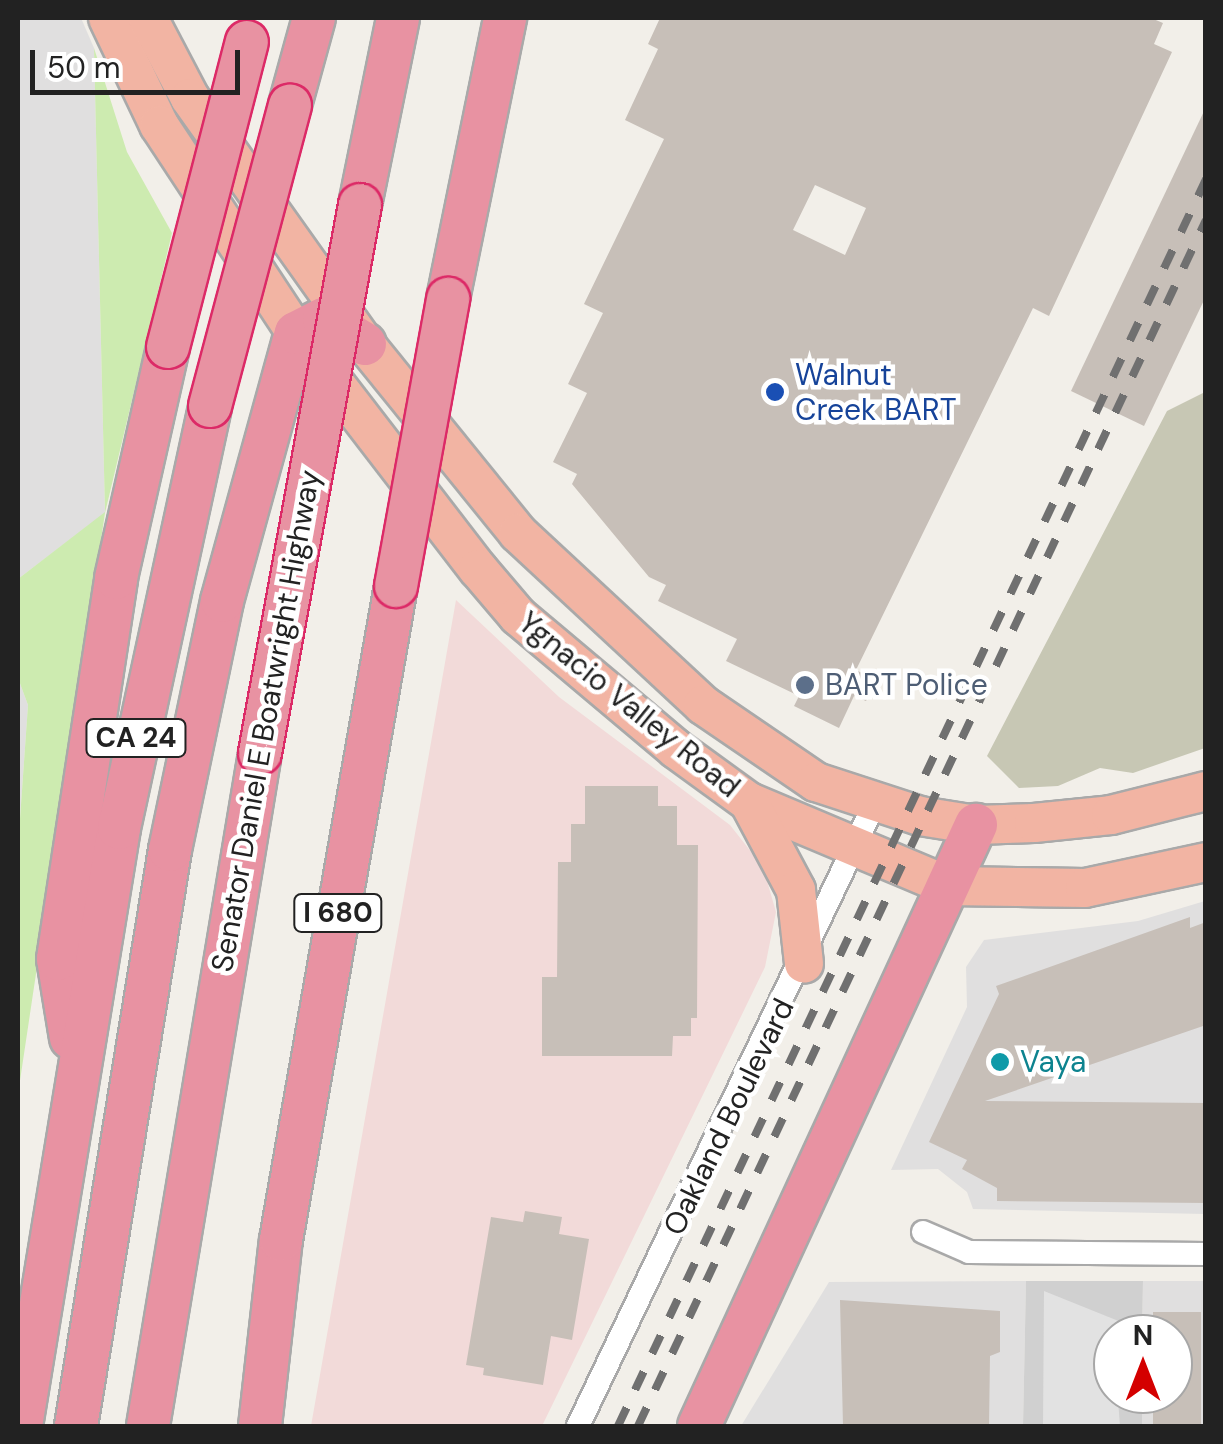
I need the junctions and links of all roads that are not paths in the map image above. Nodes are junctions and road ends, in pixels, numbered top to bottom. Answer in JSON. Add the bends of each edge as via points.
{"nodes":[{"id":1,"x":108,"y":18,"type":"edge"},
{"id":2,"x":148,"y":18,"type":"edge"},
{"id":3,"x":314,"y":18,"type":"edge"},
{"id":4,"x":398,"y":18,"type":"edge"},
{"id":5,"x":505,"y":18,"type":"edge"},
{"id":6,"x":250,"y":30,"type":"edge"},
{"id":7,"x":296,"y":333,"type":"junction"},
{"id":8,"x":366,"y":344,"type":"junction"},
{"id":9,"x":1206,"y":791,"type":"edge"},
{"id":10,"x":749,"y":802,"type":"junction"},
{"id":11,"x":874,"y":805,"type":"junction"},
{"id":12,"x":976,"y":825,"type":"junction"},
{"id":13,"x":855,"y":850,"type":"junction"},
{"id":14,"x":1206,"y":862,"type":"edge"},
{"id":15,"x":950,"y":886,"type":"junction"},
{"id":16,"x":804,"y":964,"type":"junction"},
{"id":17,"x":77,"y":1073,"type":"junction"},
{"id":18,"x":923,"y":1232,"type":"dead end"},
{"id":19,"x":281,"y":1240,"type":"junction"},
{"id":20,"x":1206,"y":1254,"type":"edge"},
{"id":21,"x":21,"y":1426,"type":"edge"},
{"id":22,"x":76,"y":1426,"type":"edge"},
{"id":23,"x":148,"y":1426,"type":"edge"},
{"id":24,"x":235,"y":1426,"type":"edge"},
{"id":25,"x":260,"y":1426,"type":"edge"},
{"id":26,"x":578,"y":1426,"type":"edge"},
{"id":27,"x":699,"y":1426,"type":"edge"}],
"edges":[{"from":1,"to":7,"type":"highway","name":"Ygnacio Valley Road","via":[[159,125]]},
{"from":2,"to":8,"type":"highway","name":"Ygnacio Valley Road","via":[[190,98]]},
{"from":3,"to":17,"type":"highway","number":"CA 24","bridge":true,"via":[[210,406],[142,707]]},
{"from":4,"to":23,"type":"highway","name":"Senator Daniel E Boatwright Highway","bridge":true,"via":[[260,753]]},
{"from":5,"to":19,"type":"highway","number":"I 680","bridge":true,"via":[[448,299]]},
{"from":6,"to":17,"type":"highway","bridge":true,"via":[[116,578],[58,959]]},
{"from":7,"to":8,"type":"highway","via":[[324,319]]},
{"from":7,"to":10,"type":"highway","name":"Ygnacio Valley Road","via":[[518,616]]},
{"from":7,"to":22,"type":"highway","via":[[194,728]]},
{"from":8,"to":11,"type":"highway","name":"Ygnacio Valley Road","via":[[518,533],[639,651],[769,752]]},
{"from":9,"to":12,"type":"highway","name":"Ygnacio Valley Road","via":[[1096,818]]},
{"from":10,"to":13,"type":"highway","name":"Ygnacio Valley Road"},
{"from":10,"to":16,"type":"highway","via":[[796,890]]},
{"from":11,"to":12,"type":"highway","name":"Ygnacio Valley Road"},
{"from":11,"to":13,"type":"street","name":"Oakland Boulevard"},
{"from":12,"to":15,"type":"highway"},
{"from":13,"to":15,"type":"highway","name":"Ygnacio Valley Road"},
{"from":13,"to":16,"type":"street","name":"Oakland Boulevard"},
{"from":14,"to":15,"type":"highway","name":"Ygnacio Valley Road","via":[[1085,888]]},
{"from":15,"to":27,"type":"highway"},
{"from":16,"to":26,"type":"street","name":"Oakland Boulevard"},
{"from":17,"to":21,"type":"highway","number":"CA 24"},
{"from":18,"to":20,"type":"street","via":[[969,1252]]},
{"from":19,"to":24,"type":"highway"},
{"from":19,"to":25,"type":"highway","number":"I 680"}]}
